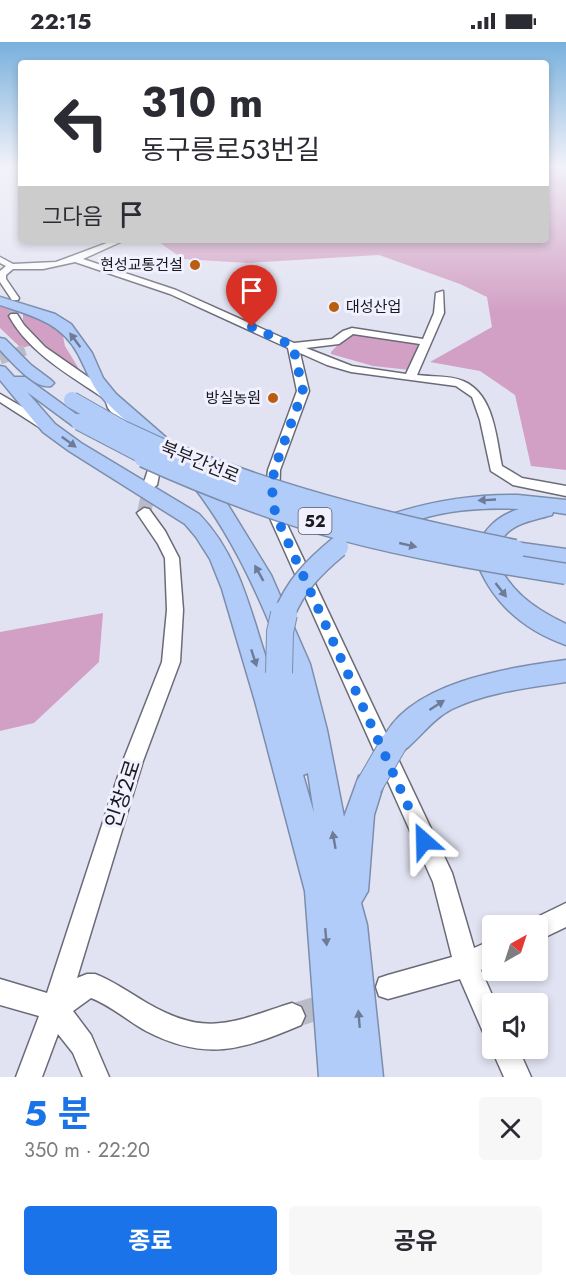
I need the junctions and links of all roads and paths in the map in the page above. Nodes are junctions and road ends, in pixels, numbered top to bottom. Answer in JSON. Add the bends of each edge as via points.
{"nodes":[{"id":1,"x":114,"y":243,"type":"edge"},
{"id":2,"x":0,"y":259,"type":"edge"},
{"id":3,"x":77,"y":260,"type":"junction"},
{"id":4,"x":11,"y":266,"type":"junction"},
{"id":5,"x":440,"y":293,"type":"dead end"},
{"id":6,"x":10,"y":305,"type":"edge"},
{"id":7,"x":0,"y":342,"type":"edge"},
{"id":8,"x":335,"y":342,"type":"junction"},
{"id":9,"x":426,"y":342,"type":"junction"},
{"id":10,"x":38,"y":345,"type":"junction"},
{"id":11,"x":293,"y":346,"type":"junction"},
{"id":12,"x":25,"y":350,"type":"tunnel mouth"},
{"id":13,"x":320,"y":359,"type":"junction"},
{"id":14,"x":0,"y":361,"type":"edge"},
{"id":15,"x":298,"y":364,"type":"junction"},
{"id":16,"x":0,"y":370,"type":"edge"},
{"id":17,"x":410,"y":378,"type":"junction"},
{"id":18,"x":0,"y":397,"type":"edge"},
{"id":19,"x":110,"y":397,"type":"junction"},
{"id":20,"x":47,"y":427,"type":"junction"},
{"id":21,"x":150,"y":485,"type":"tunnel mouth"},
{"id":22,"x":566,"y":491,"type":"edge"},
{"id":23,"x":566,"y":507,"type":"edge"},
{"id":24,"x":144,"y":513,"type":"dead end"},
{"id":25,"x":566,"y":557,"type":"edge"},
{"id":26,"x":566,"y":574,"type":"edge"},
{"id":27,"x":566,"y":634,"type":"edge"},
{"id":28,"x":566,"y":671,"type":"edge"},
{"id":29,"x":322,"y":895,"type":"junction"},
{"id":30,"x":566,"y":915,"type":"edge"},
{"id":31,"x":548,"y":924,"type":"edge"},
{"id":32,"x":351,"y":939,"type":"junction"},
{"id":33,"x":482,"y":957,"type":"edge"},
{"id":34,"x":466,"y":965,"type":"junction"},
{"id":35,"x":388,"y":987,"type":"dead end"},
{"id":36,"x":0,"y":992,"type":"edge"},
{"id":37,"x":482,"y":1001,"type":"edge"},
{"id":38,"x":55,"y":1008,"type":"junction"},
{"id":39,"x":292,"y":1016,"type":"tunnel mouth"},
{"id":40,"x":509,"y":1059,"type":"edge"},
{"id":41,"x":29,"y":1077,"type":"edge"},
{"id":42,"x":96,"y":1077,"type":"edge"},
{"id":43,"x":338,"y":1077,"type":"edge"},
{"id":44,"x":364,"y":1077,"type":"edge"},
{"id":45,"x":518,"y":1077,"type":"edge"}],
"edges":[{"from":1,"to":3,"type":"street"},
{"from":2,"to":4,"type":"street"},
{"from":3,"to":4,"type":"street","via":[[55,267]]},
{"from":3,"to":11,"type":"street","via":[[173,292]]},
{"from":4,"to":6,"type":"street","via":[[2,274]]},
{"from":5,"to":9,"type":"street","via":[[439,313]]},
{"from":6,"to":10,"type":"street","via":[[20,328]]},
{"from":19,"to":6,"type":"highway","one_way":true,"via":[[66,327],[50,317]]},
{"from":7,"to":25,"type":"highway","name":"북부간선로","number":"52","bridge":true,"via":[[26,368],[108,423],[211,469],[315,505],[435,535]]},
{"from":8,"to":9,"type":"street","via":[[352,332]]},
{"from":8,"to":11,"type":"street"},
{"from":8,"to":13,"type":"street"},
{"from":9,"to":17,"type":"street"},
{"from":10,"to":12,"type":"street"},
{"from":10,"to":19,"type":"street"},
{"from":11,"to":13,"type":"street"},
{"from":11,"to":15,"type":"street"},
{"from":13,"to":15,"type":"street","via":[[306,357]]},
{"from":13,"to":17,"type":"street","via":[[351,369]]},
{"from":14,"to":26,"type":"highway","name":"북부간선로","number":"52","one_way":true,"bridge":true,"via":[[40,396],[131,450],[273,509],[425,549]]},
{"from":15,"to":34,"type":"street","via":[[303,391],[274,470],[272,498],[276,516],[444,881]]},
{"from":16,"to":20,"type":"highway"},
{"from":17,"to":22,"type":"street","via":[[459,383],[477,395],[496,468],[519,482]]},
{"from":18,"to":20,"type":"street"},
{"from":19,"to":21,"type":"street","via":[[114,408],[148,448],[154,470]]},
{"from":32,"to":19,"type":"highway","one_way":true,"via":[[301,675],[263,581],[221,510],[178,458]]},
{"from":20,"to":29,"type":"highway","one_way":true,"via":[[192,519],[214,544],[226,569],[262,682]]},
{"from":23,"to":27,"type":"highway","one_way":true,"via":[[510,518],[492,535],[484,554],[504,596]]},
{"from":23,"to":29,"type":"highway","one_way":true,"bridge":true,"via":[[496,500],[406,514],[338,547],[310,568],[289,600],[278,644],[279,673]]},
{"from":24,"to":38,"type":"street","name":"인창2로","via":[[172,558],[174,646]]},
{"from":32,"to":28,"type":"highway","one_way":true,"bridge":true,"via":[[352,873],[359,815],[369,786],[394,744],[416,719],[444,700],[509,679]]},
{"from":29,"to":43,"type":"highway","one_way":true},
{"from":30,"to":31,"type":"street"},
{"from":44,"to":32,"type":"highway","one_way":true},
{"from":33,"to":34,"type":"street"},
{"from":34,"to":35,"type":"street"},
{"from":34,"to":37,"type":"street"},
{"from":36,"to":38,"type":"street"},
{"from":38,"to":39,"type":"street","via":[[87,986],[95,986],[167,1028],[219,1038]]},
{"from":38,"to":41,"type":"street","name":"인창2로"},
{"from":38,"to":42,"type":"street","via":[[82,1044]]},
{"from":40,"to":45,"type":"street"}]}
